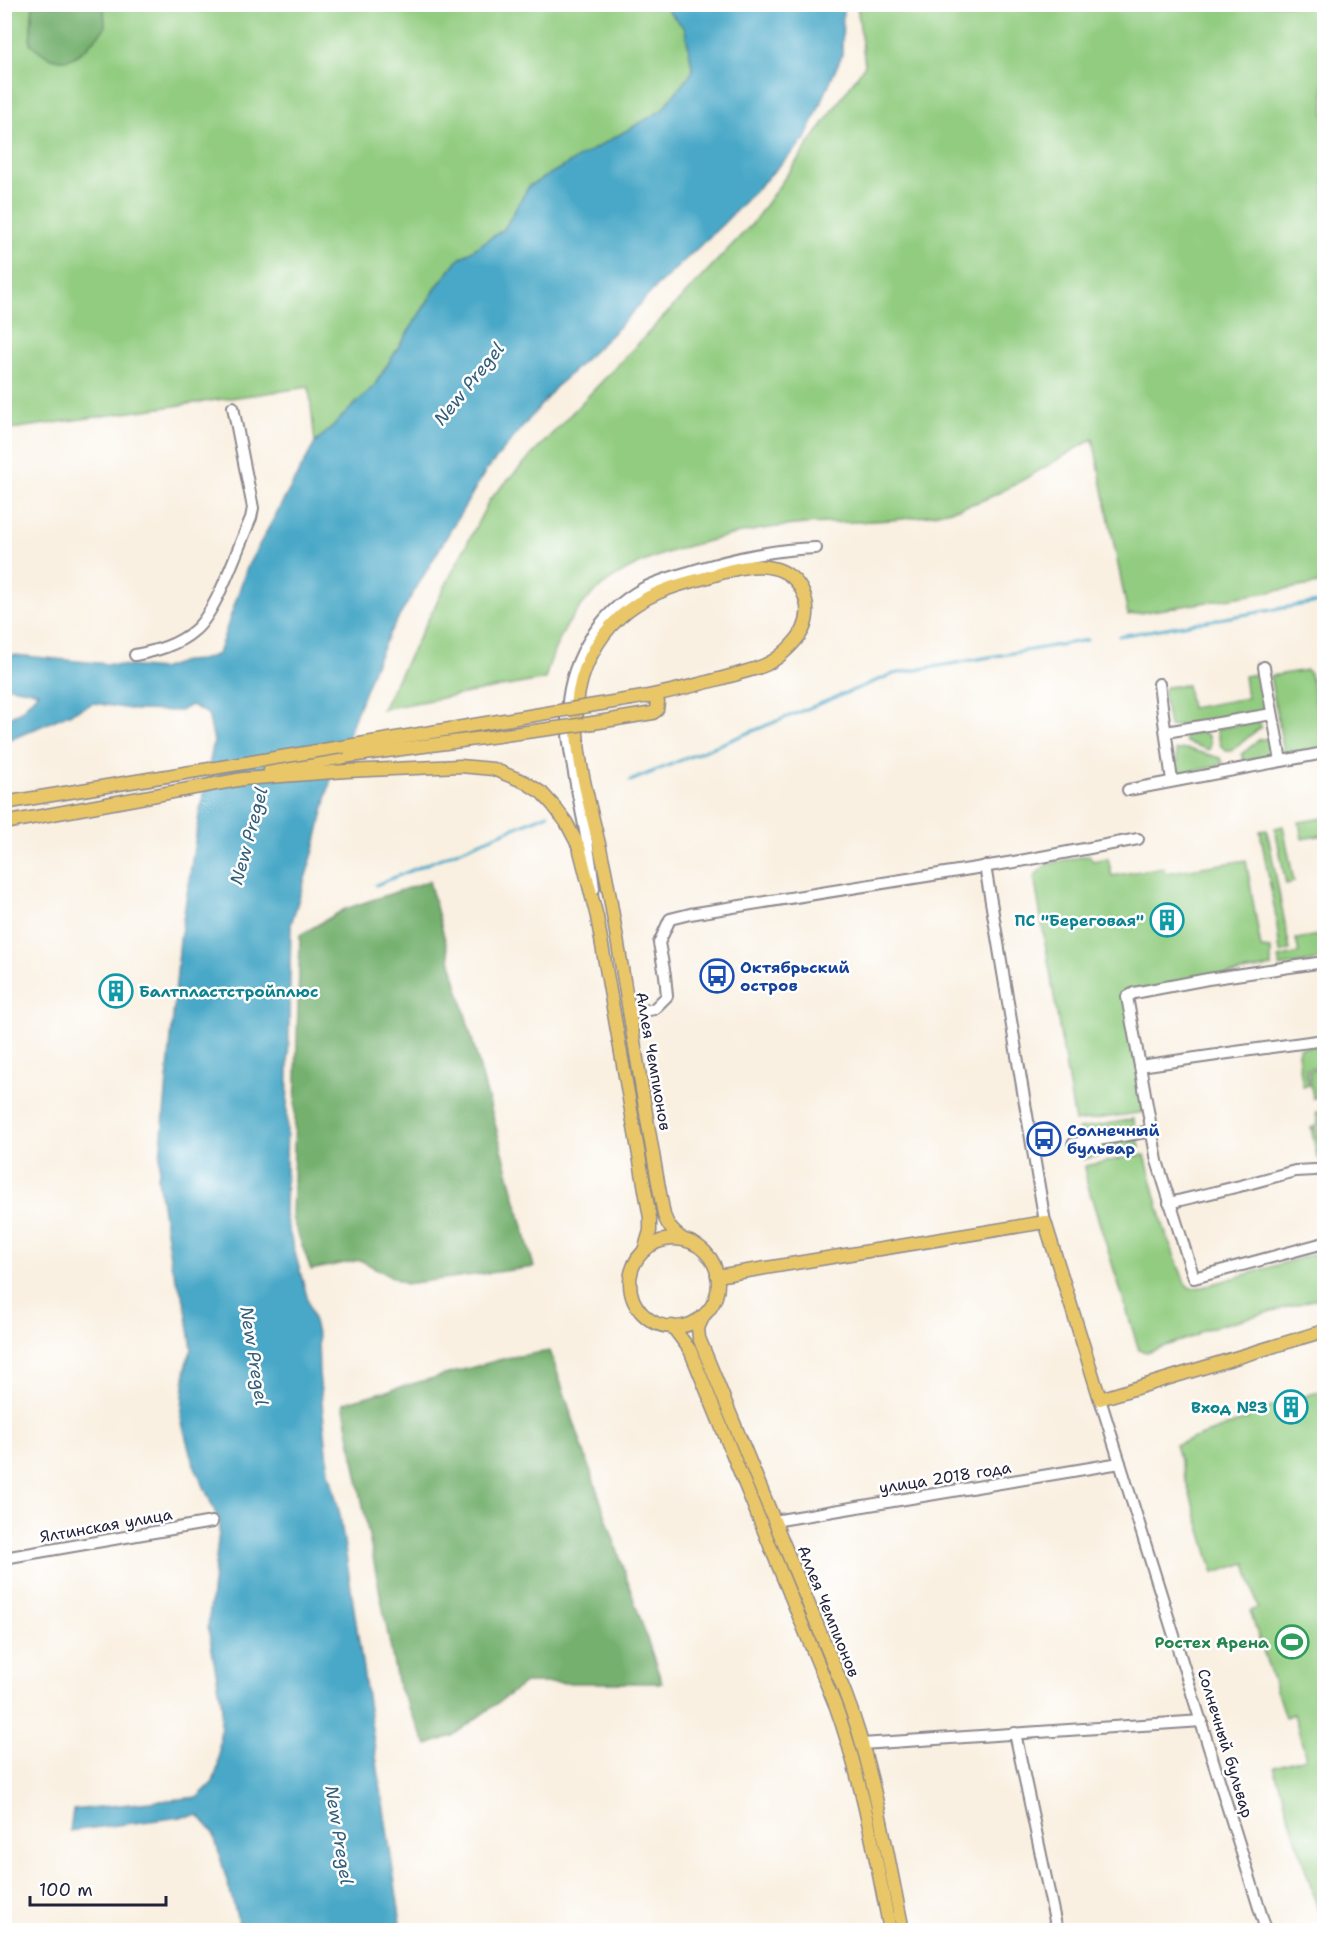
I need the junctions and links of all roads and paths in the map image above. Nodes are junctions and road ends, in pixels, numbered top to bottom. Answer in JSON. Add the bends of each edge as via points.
{"nodes":[{"id":1,"x":233,"y":407,"type":"dead end"},
{"id":2,"x":816,"y":548,"type":"dead end"},
{"id":3,"x":135,"y":655,"type":"dead end"},
{"id":4,"x":1264,"y":667,"type":"dead end"},
{"id":5,"x":1159,"y":684,"type":"dead end"},
{"id":6,"x":647,"y":697,"type":"junction"},
{"id":7,"x":1272,"y":714,"type":"junction"},
{"id":8,"x":1166,"y":732,"type":"junction"},
{"id":9,"x":1324,"y":753,"type":"edge"},
{"id":10,"x":1281,"y":761,"type":"junction"},
{"id":11,"x":243,"y":779,"type":"junction"},
{"id":12,"x":1172,"y":781,"type":"junction"},
{"id":13,"x":1128,"y":790,"type":"dead end"},
{"id":14,"x":4,"y":803,"type":"edge"},
{"id":15,"x":5,"y":822,"type":"edge"},
{"id":16,"x":1138,"y":839,"type":"dead end"},
{"id":17,"x":985,"y":866,"type":"junction"},
{"id":18,"x":597,"y":917,"type":"junction"},
{"id":19,"x":1324,"y":962,"type":"edge"},
{"id":20,"x":629,"y":1014,"type":"junction"},
{"id":21,"x":1324,"y":1040,"type":"edge"},
{"id":22,"x":1140,"y":1066,"type":"junction"},
{"id":23,"x":1152,"y":1131,"type":"junction"},
{"id":24,"x":1073,"y":1144,"type":"dead end"},
{"id":25,"x":1315,"y":1170,"type":"dead end"},
{"id":26,"x":1169,"y":1203,"type":"junction"},
{"id":27,"x":1045,"y":1222,"type":"junction"},
{"id":28,"x":684,"y":1240,"type":"junction"},
{"id":29,"x":1324,"y":1243,"type":"edge"},
{"id":30,"x":644,"y":1251,"type":"junction"},
{"id":31,"x":717,"y":1276,"type":"junction"},
{"id":32,"x":704,"y":1315,"type":"junction"},
{"id":33,"x":672,"y":1326,"type":"junction"},
{"id":34,"x":1324,"y":1330,"type":"edge"},
{"id":35,"x":1100,"y":1399,"type":"junction"},
{"id":36,"x":1120,"y":1463,"type":"junction"},
{"id":37,"x":774,"y":1521,"type":"junction"},
{"id":38,"x":212,"y":1522,"type":"dead end"},
{"id":39,"x":4,"y":1558,"type":"edge"},
{"id":40,"x":1202,"y":1721,"type":"junction"},
{"id":41,"x":1015,"y":1733,"type":"junction"},
{"id":42,"x":862,"y":1744,"type":"junction"},
{"id":43,"x":890,"y":1930,"type":"edge"},
{"id":44,"x":903,"y":1930,"type":"edge"},
{"id":45,"x":1057,"y":1930,"type":"edge"},
{"id":46,"x":1266,"y":1930,"type":"edge"}],
"edges":[{"from":1,"to":3,"type":"street","via":[[253,508],[251,518],[209,615],[177,642]]},
{"from":2,"to":18,"type":"street","via":[[751,555],[650,585],[611,613],[584,648],[570,685],[567,730]]},
{"from":4,"to":7,"type":"street"},
{"from":5,"to":8,"type":"street"},
{"from":6,"to":11,"type":"main road","bridge":true,"via":[[658,702],[653,713],[350,756]]},
{"from":6,"to":14,"type":"main road","name":"Аллея Чемпионов","bridge":true},
{"from":6,"to":20,"type":"main road","name":"Аллея Чемпионов","via":[[769,664],[792,645],[805,626],[807,606],[799,585],[782,570],[764,566],[688,582],[654,594],[612,625],[587,664],[580,687],[577,729]]},
{"from":7,"to":8,"type":"street"},
{"from":7,"to":10,"type":"street"},
{"from":8,"to":12,"type":"street"},
{"from":9,"to":10,"type":"street"},
{"from":10,"to":12,"type":"street"},
{"from":11,"to":15,"type":"main road"},
{"from":11,"to":18,"type":"main road","name":"Аллея Чемпионов","via":[[444,766],[504,772],[542,793],[574,836]]},
{"from":12,"to":13,"type":"street"},
{"from":16,"to":17,"type":"street"},
{"from":17,"to":20,"type":"street","via":[[670,919],[659,943],[667,996],[654,1009]]},
{"from":17,"to":27,"type":"street","name":"Солнечный бульвар"},
{"from":18,"to":30,"type":"main road","name":"Аллея Чемпионов","via":[[650,1218]]},
{"from":19,"to":22,"type":"street","via":[[1134,993],[1127,997]]},
{"from":20,"to":28,"type":"main road","name":"Аллея Чемпионов","via":[[664,1215],[673,1232]]},
{"from":21,"to":22,"type":"street"},
{"from":22,"to":23,"type":"street"},
{"from":23,"to":24,"type":"street"},
{"from":23,"to":26,"type":"street"},
{"from":25,"to":26,"type":"street","via":[[1295,1171]]},
{"from":26,"to":29,"type":"street","via":[[1194,1278]]},
{"from":27,"to":31,"type":"main road"},
{"from":27,"to":35,"type":"main road","name":"Солнечный бульвар"},
{"from":28,"to":30,"type":"main road","via":[[658,1242]]},
{"from":28,"to":31,"type":"main road","name":"Аллея Чемпионов","via":[[706,1253]]},
{"from":30,"to":33,"type":"main road","name":"Аллея Чемпионов","via":[[631,1273],[633,1298],[648,1318]]},
{"from":31,"to":32,"type":"main road","name":"Аллея Чемпионов","via":[[716,1293]]},
{"from":32,"to":33,"type":"main road","via":[[689,1324]]},
{"from":32,"to":37,"type":"main road","name":"Аллея Чемпионов","via":[[698,1328],[699,1338]]},
{"from":33,"to":43,"type":"main road","name":"Аллея Чемпионов","via":[[690,1350],[840,1719],[864,1803]]},
{"from":34,"to":35,"type":"main road"},
{"from":35,"to":36,"type":"street","name":"Солнечный бульвар"},
{"from":36,"to":37,"type":"street","name":"улица 2018 года"},
{"from":36,"to":40,"type":"street","name":"Солнечный бульвар"},
{"from":37,"to":42,"type":"main road","name":"Аллея Чемпионов"},
{"from":38,"to":39,"type":"street","name":"Ялтинская улица"},
{"from":40,"to":41,"type":"street"},
{"from":40,"to":46,"type":"street","name":"Солнечный бульвар"},
{"from":41,"to":42,"type":"street"},
{"from":41,"to":45,"type":"street"},
{"from":42,"to":44,"type":"main road","name":"Аллея Чемпионов"}]}
